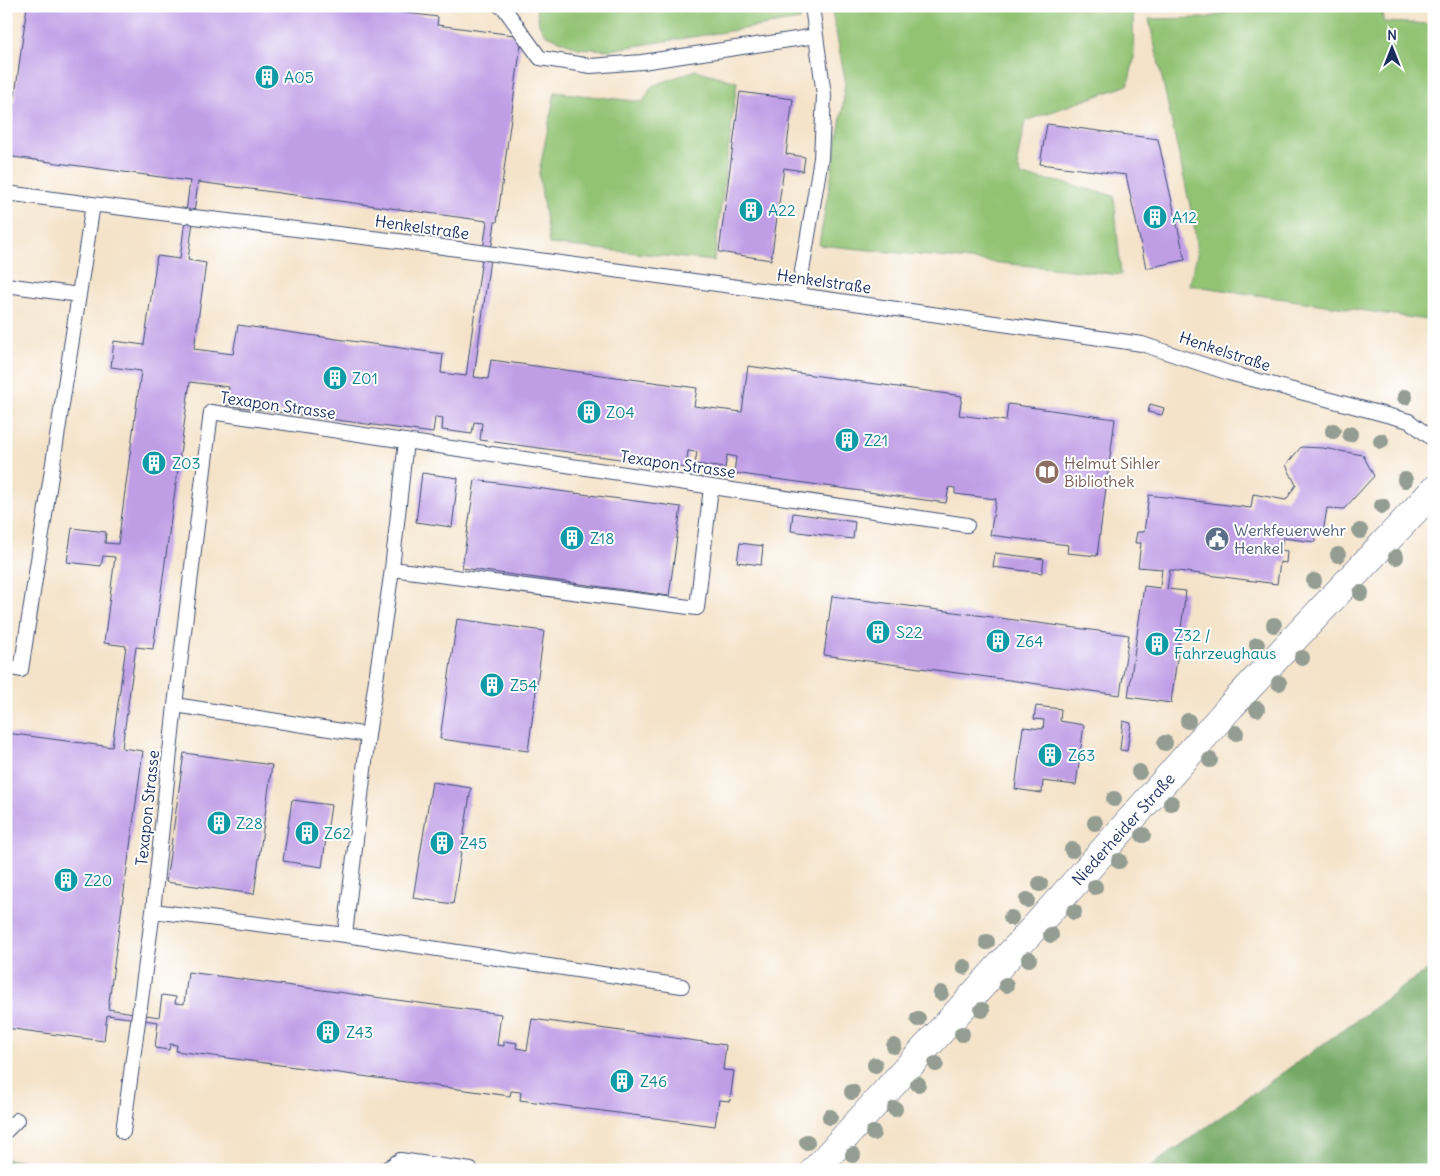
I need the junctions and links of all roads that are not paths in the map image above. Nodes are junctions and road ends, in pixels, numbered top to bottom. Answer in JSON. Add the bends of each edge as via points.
{"nodes":[{"id":1,"x":500,"y":6,"type":"edge"},
{"id":2,"x":812,"y":6,"type":"edge"},
{"id":3,"x":816,"y":36,"type":"junction"},
{"id":4,"x":6,"y":193,"type":"edge"},
{"id":5,"x":93,"y":204,"type":"junction"},
{"id":6,"x":6,"y":285,"type":"edge"},
{"id":7,"x":798,"y":295,"type":"junction"},
{"id":8,"x":79,"y":296,"type":"junction"},
{"id":9,"x":1434,"y":440,"type":"edge"},
{"id":10,"x":406,"y":441,"type":"junction"},
{"id":11,"x":711,"y":487,"type":"junction"},
{"id":12,"x":1434,"y":490,"type":"edge"},
{"id":13,"x":967,"y":525,"type":"dead end"},
{"id":14,"x":392,"y":569,"type":"junction"},
{"id":15,"x":6,"y":667,"type":"edge"},
{"id":16,"x":175,"y":705,"type":"junction"},
{"id":17,"x":368,"y":735,"type":"junction"},
{"id":18,"x":153,"y":911,"type":"junction"},
{"id":19,"x":345,"y":935,"type":"junction"},
{"id":20,"x":682,"y":986,"type":"dead end"},
{"id":21,"x":17,"y":1120,"type":"dead end"},
{"id":22,"x":6,"y":1131,"type":"edge"},
{"id":23,"x":124,"y":1132,"type":"dead end"},
{"id":24,"x":385,"y":1170,"type":"edge"},
{"id":25,"x":471,"y":1170,"type":"edge"},
{"id":26,"x":816,"y":1170,"type":"edge"}],
"edges":[{"from":1,"to":3,"type":"lane","via":[[540,58],[591,66],[642,62]]},
{"from":2,"to":3,"type":"lane"},
{"from":3,"to":7,"type":"lane","via":[[824,95],[821,158]]},
{"from":4,"to":5,"type":"lane","name":"Henkelstraße"},
{"from":5,"to":7,"type":"lane","name":"Henkelstraße"},
{"from":5,"to":8,"type":"lane"},
{"from":6,"to":8,"type":"lane"},
{"from":7,"to":9,"type":"lane","name":"Henkelstraße","via":[[1142,344],[1229,373],[1409,421]]},
{"from":8,"to":15,"type":"lane","via":[[21,670]]},
{"from":10,"to":11,"type":"lane","name":"Texapon Strasse"},
{"from":10,"to":14,"type":"lane"},
{"from":10,"to":16,"type":"lane","name":"Texapon Strasse","via":[[211,412]]},
{"from":11,"to":13,"type":"lane","name":"Texapon Strasse"},
{"from":11,"to":14,"type":"lane","via":[[697,608]]},
{"from":12,"to":26,"type":"street","name":"Niederheider Straße","via":[[1231,706]]},
{"from":14,"to":17,"type":"lane"},
{"from":16,"to":17,"type":"lane"},
{"from":16,"to":18,"type":"lane","name":"Texapon Strasse"},
{"from":17,"to":19,"type":"lane"},
{"from":18,"to":19,"type":"lane"},
{"from":18,"to":23,"type":"lane","name":"Texapon Strasse"},
{"from":19,"to":20,"type":"lane"},
{"from":21,"to":22,"type":"lane"},
{"from":24,"to":25,"type":"lane","via":[[400,1160]]}]}
